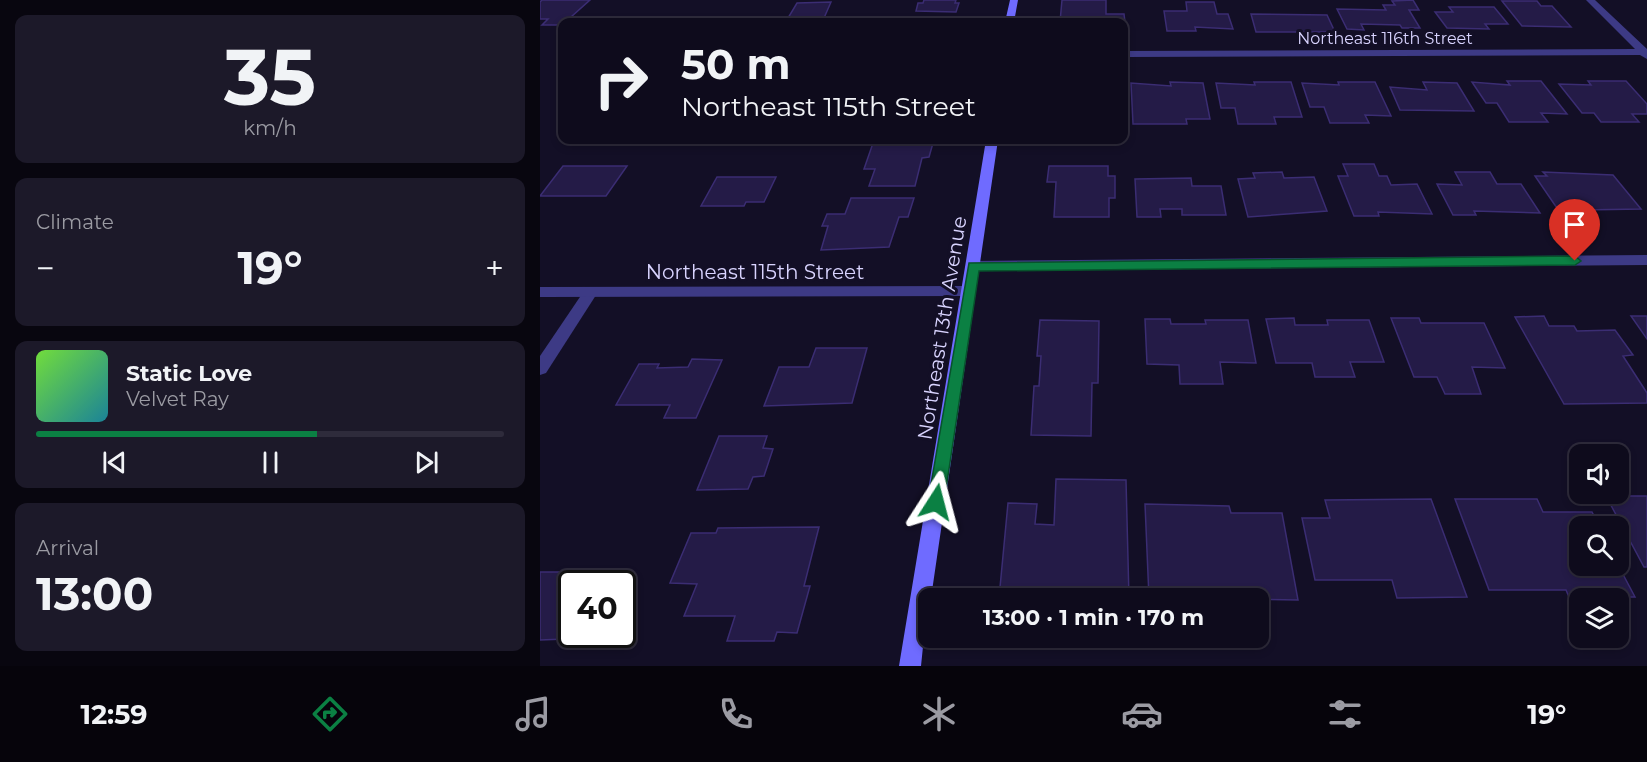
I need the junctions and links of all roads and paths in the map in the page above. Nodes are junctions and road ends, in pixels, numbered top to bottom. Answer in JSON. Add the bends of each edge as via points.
{"nodes":[{"id":1,"x":1014,"y":0,"type":"edge"},
{"id":2,"x":1590,"y":0,"type":"edge"},
{"id":3,"x":1011,"y":18,"type":"edge"},
{"id":4,"x":1646,"y":53,"type":"edge"},
{"id":5,"x":1128,"y":54,"type":"edge"},
{"id":6,"x":991,"y":144,"type":"edge"},
{"id":7,"x":1647,"y":260,"type":"edge"},
{"id":8,"x":973,"y":266,"type":"junction"},
{"id":9,"x":969,"y":291,"type":"junction"},
{"id":10,"x":540,"y":292,"type":"edge"},
{"id":11,"x":591,"y":292,"type":"junction"},
{"id":12,"x":540,"y":369,"type":"edge"},
{"id":13,"x":910,"y":666,"type":"edge"}],
"edges":[{"from":1,"to":3,"type":"street"},
{"from":2,"to":4,"type":"street"},
{"from":4,"to":5,"type":"street","name":"Northeast 116th Street"},
{"from":6,"to":8,"type":"street","name":"Northeast 13th Avenue"},
{"from":7,"to":8,"type":"street"},
{"from":8,"to":9,"type":"street","name":"Northeast 13th Avenue"},
{"from":9,"to":11,"type":"street","name":"Northeast 115th Street"},
{"from":9,"to":13,"type":"street","name":"Northeast 13th Avenue"},
{"from":10,"to":11,"type":"street","name":"Northeast 115th Street"},
{"from":11,"to":12,"type":"street"}]}
